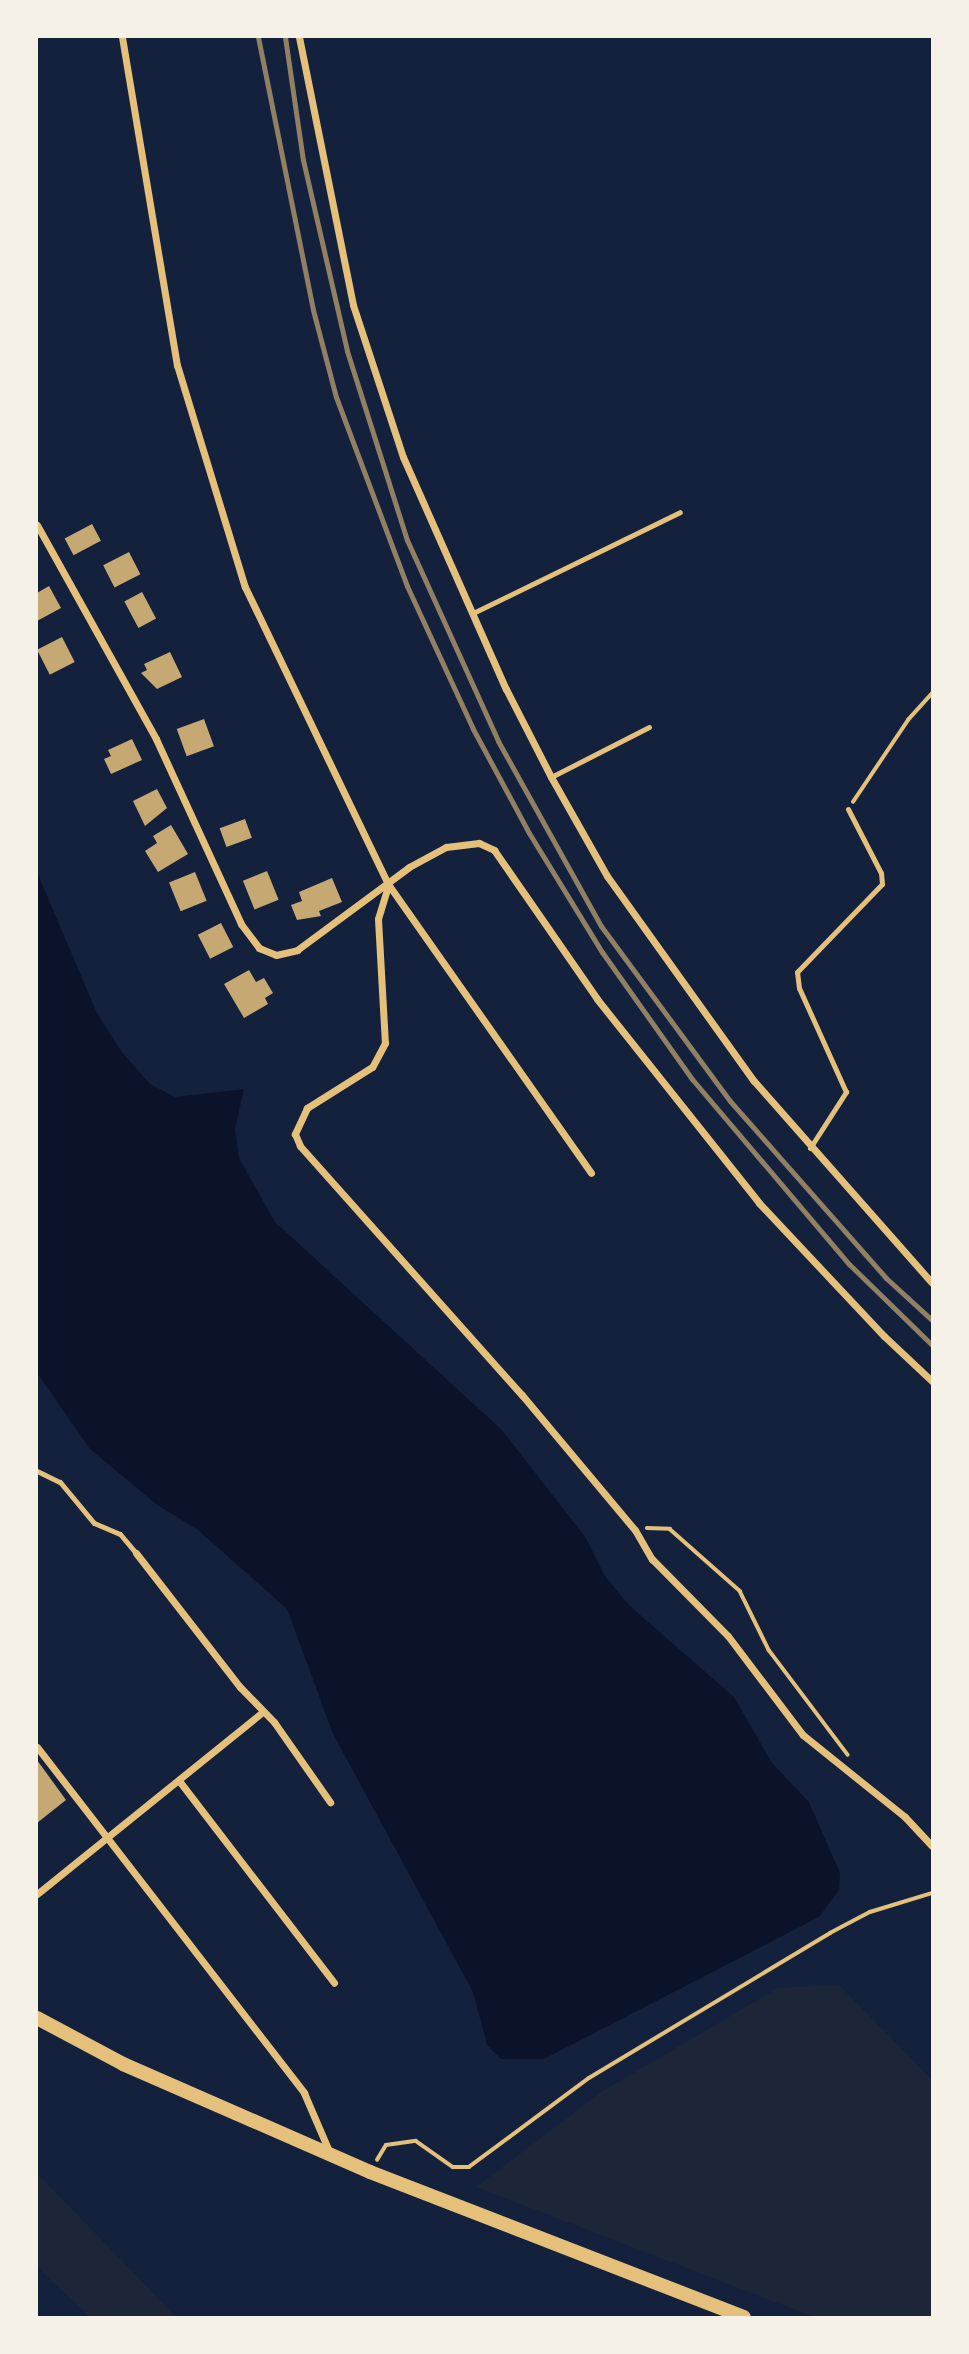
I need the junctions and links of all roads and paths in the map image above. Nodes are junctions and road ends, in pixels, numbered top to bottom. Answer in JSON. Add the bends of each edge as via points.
{"nodes":[{"id":1,"x":121,"y":37,"type":"edge"},
{"id":2,"x":299,"y":37,"type":"edge"},
{"id":3,"x":680,"y":512,"type":"dead end"},
{"id":4,"x":37,"y":525,"type":"edge"},
{"id":5,"x":472,"y":613,"type":"junction"},
{"id":6,"x":932,"y":693,"type":"edge"},
{"id":7,"x":649,"y":727,"type":"dead end"},
{"id":8,"x":551,"y":777,"type":"junction"},
{"id":9,"x":848,"y":810,"type":"joint"},
{"id":10,"x":388,"y":884,"type":"junction"},
{"id":11,"x":810,"y":1148,"type":"junction"},
{"id":12,"x":591,"y":1173,"type":"dead end"},
{"id":13,"x":932,"y":1283,"type":"edge"},
{"id":14,"x":932,"y":1381,"type":"edge"},
{"id":15,"x":37,"y":1471,"type":"edge"},
{"id":16,"x":635,"y":1530,"type":"junction"},
{"id":17,"x":135,"y":1553,"type":"joint"},
{"id":18,"x":261,"y":1713,"type":"junction"},
{"id":19,"x":37,"y":1747,"type":"edge"},
{"id":20,"x":180,"y":1782,"type":"junction"},
{"id":21,"x":869,"y":1789,"type":"junction"},
{"id":22,"x":330,"y":1802,"type":"dead end"},
{"id":23,"x":108,"y":1839,"type":"junction"},
{"id":24,"x":932,"y":1846,"type":"edge"},
{"id":25,"x":932,"y":1893,"type":"edge"},
{"id":26,"x":37,"y":1894,"type":"edge"},
{"id":27,"x":334,"y":1983,"type":"dead end"},
{"id":28,"x":37,"y":2018,"type":"edge"},
{"id":29,"x":330,"y":2155,"type":"junction"},
{"id":30,"x":370,"y":2172,"type":"junction"},
{"id":31,"x":744,"y":2317,"type":"edge"}],
"edges":[{"from":1,"to":10,"type":"street","via":[[177,365],[237,562],[260,621]]},
{"from":2,"to":5,"type":"street","via":[[353,305],[403,457]]},
{"from":3,"to":5,"type":"lane"},
{"from":4,"to":10,"type":"street","via":[[156,739],[242,924],[267,953],[297,950]]},
{"from":5,"to":8,"type":"street"},
{"from":6,"to":9,"type":"path","via":[[908,720]]},
{"from":7,"to":8,"type":"lane"},
{"from":8,"to":11,"type":"street","via":[[607,876],[668,967]]},
{"from":9,"to":11,"type":"lane","via":[[881,873],[882,884],[797,972],[799,988],[846,1092]]},
{"from":10,"to":12,"type":"street"},
{"from":10,"to":14,"type":"street","via":[[446,847],[478,843],[505,861],[597,999],[759,1203]]},
{"from":10,"to":16,"type":"street","via":[[378,919],[386,1044],[372,1067],[307,1108],[295,1134],[300,1146],[522,1395]]},
{"from":11,"to":13,"type":"street"},
{"from":15,"to":17,"type":"lane","via":[[60,1482],[94,1523],[120,1534]]},
{"from":16,"to":21,"type":"street","via":[[652,1559],[728,1636],[803,1735]]},
{"from":16,"to":21,"type":"path","via":[[670,1529],[726,1574],[753,1611],[769,1650],[833,1730]]},
{"from":17,"to":18,"type":"street"},
{"from":18,"to":20,"type":"street"},
{"from":18,"to":22,"type":"street","via":[[274,1721]]},
{"from":19,"to":23,"type":"street"},
{"from":20,"to":23,"type":"street"},
{"from":20,"to":27,"type":"street"},
{"from":21,"to":24,"type":"street"},
{"from":23,"to":26,"type":"street"},
{"from":23,"to":29,"type":"street","via":[[304,2093]]},
{"from":25,"to":30,"type":"path","via":[[870,1912],[830,1933],[589,2078],[469,2167],[453,2167],[416,2141],[386,2145]]},
{"from":28,"to":29,"type":"main road","via":[[123,2064]]},
{"from":29,"to":30,"type":"main road"},
{"from":30,"to":31,"type":"main road"}]}
